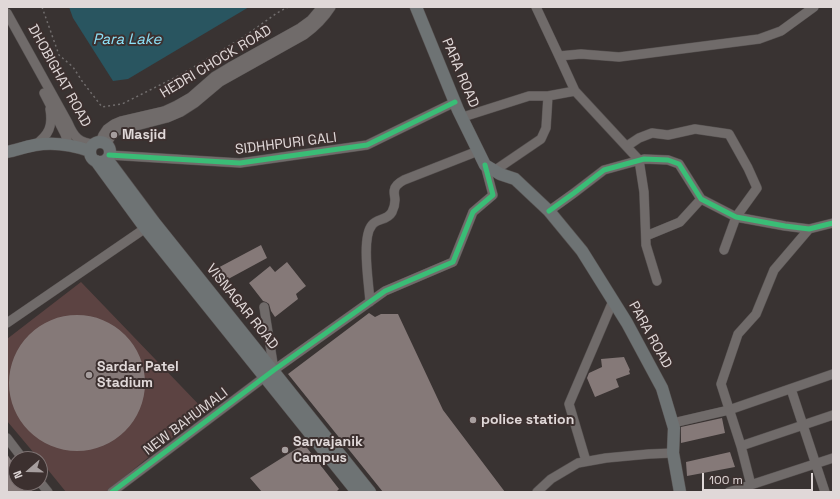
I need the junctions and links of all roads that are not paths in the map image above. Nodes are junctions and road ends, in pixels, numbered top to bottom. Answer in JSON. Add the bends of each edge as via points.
{"nodes":[{"id":1,"x":322,"y":7,"type":"edge"},
{"id":2,"x":331,"y":7,"type":"edge"},
{"id":3,"x":416,"y":7,"type":"edge"},
{"id":4,"x":536,"y":7,"type":"edge"},
{"id":5,"x":814,"y":7,"type":"edge"},
{"id":6,"x":7,"y":13,"type":"edge"},
{"id":7,"x":7,"y":25,"type":"edge"},
{"id":8,"x":560,"y":56,"type":"junction"},
{"id":9,"x":575,"y":91,"type":"junction"},
{"id":10,"x":548,"y":96,"type":"junction"},
{"id":11,"x":49,"y":102,"type":"junction"},
{"id":12,"x":455,"y":102,"type":"junction"},
{"id":13,"x":462,"y":117,"type":"junction"},
{"id":14,"x":35,"y":145,"type":"junction"},
{"id":15,"x":69,"y":146,"type":"junction"},
{"id":16,"x":627,"y":146,"type":"junction"},
{"id":17,"x":100,"y":151,"type":"junction"},
{"id":18,"x":478,"y":151,"type":"junction"},
{"id":19,"x":7,"y":152,"type":"edge"},
{"id":20,"x":639,"y":160,"type":"junction"},
{"id":21,"x":490,"y":168,"type":"junction"},
{"id":22,"x":700,"y":200,"type":"junction"},
{"id":23,"x":549,"y":210,"type":"junction"},
{"id":24,"x":736,"y":217,"type":"junction"},
{"id":25,"x":833,"y":222,"type":"edge"},
{"id":26,"x":150,"y":225,"type":"junction"},
{"id":27,"x":809,"y":229,"type":"junction"},
{"id":28,"x":646,"y":236,"type":"junction"},
{"id":29,"x":724,"y":250,"type":"dead end"},
{"id":30,"x":657,"y":281,"type":"dead end"},
{"id":31,"x":613,"y":300,"type":"junction"},
{"id":32,"x":370,"y":302,"type":"junction"},
{"id":33,"x":264,"y":307,"type":"dead end"},
{"id":34,"x":7,"y":322,"type":"edge"},
{"id":35,"x":269,"y":374,"type":"junction"},
{"id":36,"x":833,"y":374,"type":"edge"},
{"id":37,"x":791,"y":389,"type":"junction"},
{"id":38,"x":729,"y":410,"type":"junction"},
{"id":39,"x":833,"y":415,"type":"edge"},
{"id":40,"x":673,"y":423,"type":"junction"},
{"id":41,"x":803,"y":425,"type":"junction"},
{"id":42,"x":7,"y":438,"type":"edge"},
{"id":43,"x":741,"y":446,"type":"junction"},
{"id":44,"x":17,"y":451,"type":"edge"},
{"id":45,"x":673,"y":453,"type":"junction"},
{"id":46,"x":833,"y":458,"type":"edge"},
{"id":47,"x":586,"y":461,"type":"junction"},
{"id":48,"x":816,"y":463,"type":"junction"},
{"id":49,"x":751,"y":485,"type":"junction"},
{"id":50,"x":112,"y":492,"type":"edge"},
{"id":51,"x":357,"y":492,"type":"edge"},
{"id":52,"x":370,"y":492,"type":"edge"},
{"id":53,"x":537,"y":492,"type":"edge"},
{"id":54,"x":680,"y":492,"type":"edge"},
{"id":55,"x":729,"y":492,"type":"edge"},
{"id":56,"x":825,"y":492,"type":"edge"}],
"edges":[{"from":1,"to":17,"type":"street","name":"HEDRI CHOCK ROAD","via":[[300,28],[220,73],[177,105],[114,124],[103,135]]},
{"from":2,"to":17,"type":"street","name":"HEDRI CHOCK ROAD","via":[[316,26],[304,35],[220,82],[196,103],[167,118],[117,131]]},
{"from":3,"to":12,"type":"main road","name":"PARA ROAD"},
{"from":4,"to":8,"type":"street"},
{"from":5,"to":8,"type":"street","via":[[781,31],[759,39],[619,57],[581,54]]},
{"from":6,"to":17,"type":"street","name":"DHOBIGHAT ROAD","via":[[76,138]]},
{"from":7,"to":11,"type":"street","name":"DHOBIGHAT ROAD"},
{"from":8,"to":9,"type":"street"},
{"from":9,"to":10,"type":"street"},
{"from":9,"to":16,"type":"street"},
{"from":10,"to":13,"type":"street","via":[[529,96]]},
{"from":10,"to":21,"type":"street","via":[[546,128],[541,139]]},
{"from":11,"to":14,"type":"street","via":[[51,126],[42,140]]},
{"from":11,"to":15,"type":"street","name":"DHOBIGHAT ROAD"},
{"from":12,"to":13,"type":"main road","name":"PARA ROAD"},
{"from":12,"to":17,"type":"street","name":"SIDHHPURI GALI","via":[[367,145],[240,163]]},
{"from":13,"to":18,"type":"main road","name":"PARA ROAD"},
{"from":14,"to":15,"type":"main road"},
{"from":14,"to":19,"type":"main road"},
{"from":15,"to":17,"type":"main road"},
{"from":16,"to":20,"type":"street"},
{"from":16,"to":24,"type":"street","via":[[652,133],[668,135],[695,129],[729,134],[757,188]]},
{"from":17,"to":26,"type":"main road","name":"VISNAGAR ROAD"},
{"from":18,"to":21,"type":"main road","name":"PARA ROAD"},
{"from":18,"to":32,"type":"street","via":[[404,180],[396,186],[392,212],[388,218],[373,223],[369,229],[366,248]]},
{"from":20,"to":22,"type":"street","via":[[668,160],[679,164]]},
{"from":20,"to":23,"type":"street","via":[[604,170]]},
{"from":20,"to":28,"type":"street","via":[[644,192]]},
{"from":21,"to":23,"type":"main road","name":"PARA ROAD","via":[[516,179]]},
{"from":21,"to":32,"type":"street","name":"NEW BAHUMALI","via":[[493,195],[473,212],[453,262],[385,291]]},
{"from":22,"to":24,"type":"street"},
{"from":22,"to":28,"type":"street","via":[[680,222]]},
{"from":23,"to":31,"type":"main road","name":"PARA ROAD","via":[[582,251]]},
{"from":24,"to":27,"type":"street"},
{"from":24,"to":29,"type":"street"},
{"from":25,"to":27,"type":"street"},
{"from":26,"to":34,"type":"street"},
{"from":26,"to":35,"type":"main road","name":"VISNAGAR ROAD"},
{"from":27,"to":38,"type":"street","via":[[774,270],[756,314],[738,334],[721,384]]},
{"from":28,"to":30,"type":"street","via":[[646,245]]},
{"from":31,"to":40,"type":"main road","name":"PARA ROAD","via":[[662,388]]},
{"from":31,"to":47,"type":"street","via":[[568,404]]},
{"from":32,"to":35,"type":"street","name":"NEW BAHUMALI"},
{"from":33,"to":35,"type":"street"},
{"from":35,"to":50,"type":"street","name":"NEW BAHUMALI"},
{"from":35,"to":51,"type":"main road","name":"VISNAGAR ROAD"},
{"from":35,"to":52,"type":"main road","name":"VISNAGAR ROAD"},
{"from":36,"to":37,"type":"street"},
{"from":37,"to":38,"type":"street"},
{"from":37,"to":41,"type":"street"},
{"from":38,"to":40,"type":"street"},
{"from":38,"to":43,"type":"street"},
{"from":39,"to":41,"type":"street"},
{"from":40,"to":45,"type":"main road","name":"PARA ROAD"},
{"from":41,"to":43,"type":"street"},
{"from":41,"to":48,"type":"street"},
{"from":42,"to":44,"type":"street"},
{"from":43,"to":49,"type":"street"},
{"from":45,"to":47,"type":"street"},
{"from":45,"to":54,"type":"main road","name":"PARA ROAD"},
{"from":46,"to":48,"type":"street"},
{"from":47,"to":53,"type":"street","via":[[551,479]]},
{"from":48,"to":49,"type":"street"},
{"from":48,"to":56,"type":"street"},
{"from":49,"to":55,"type":"street"}]}
